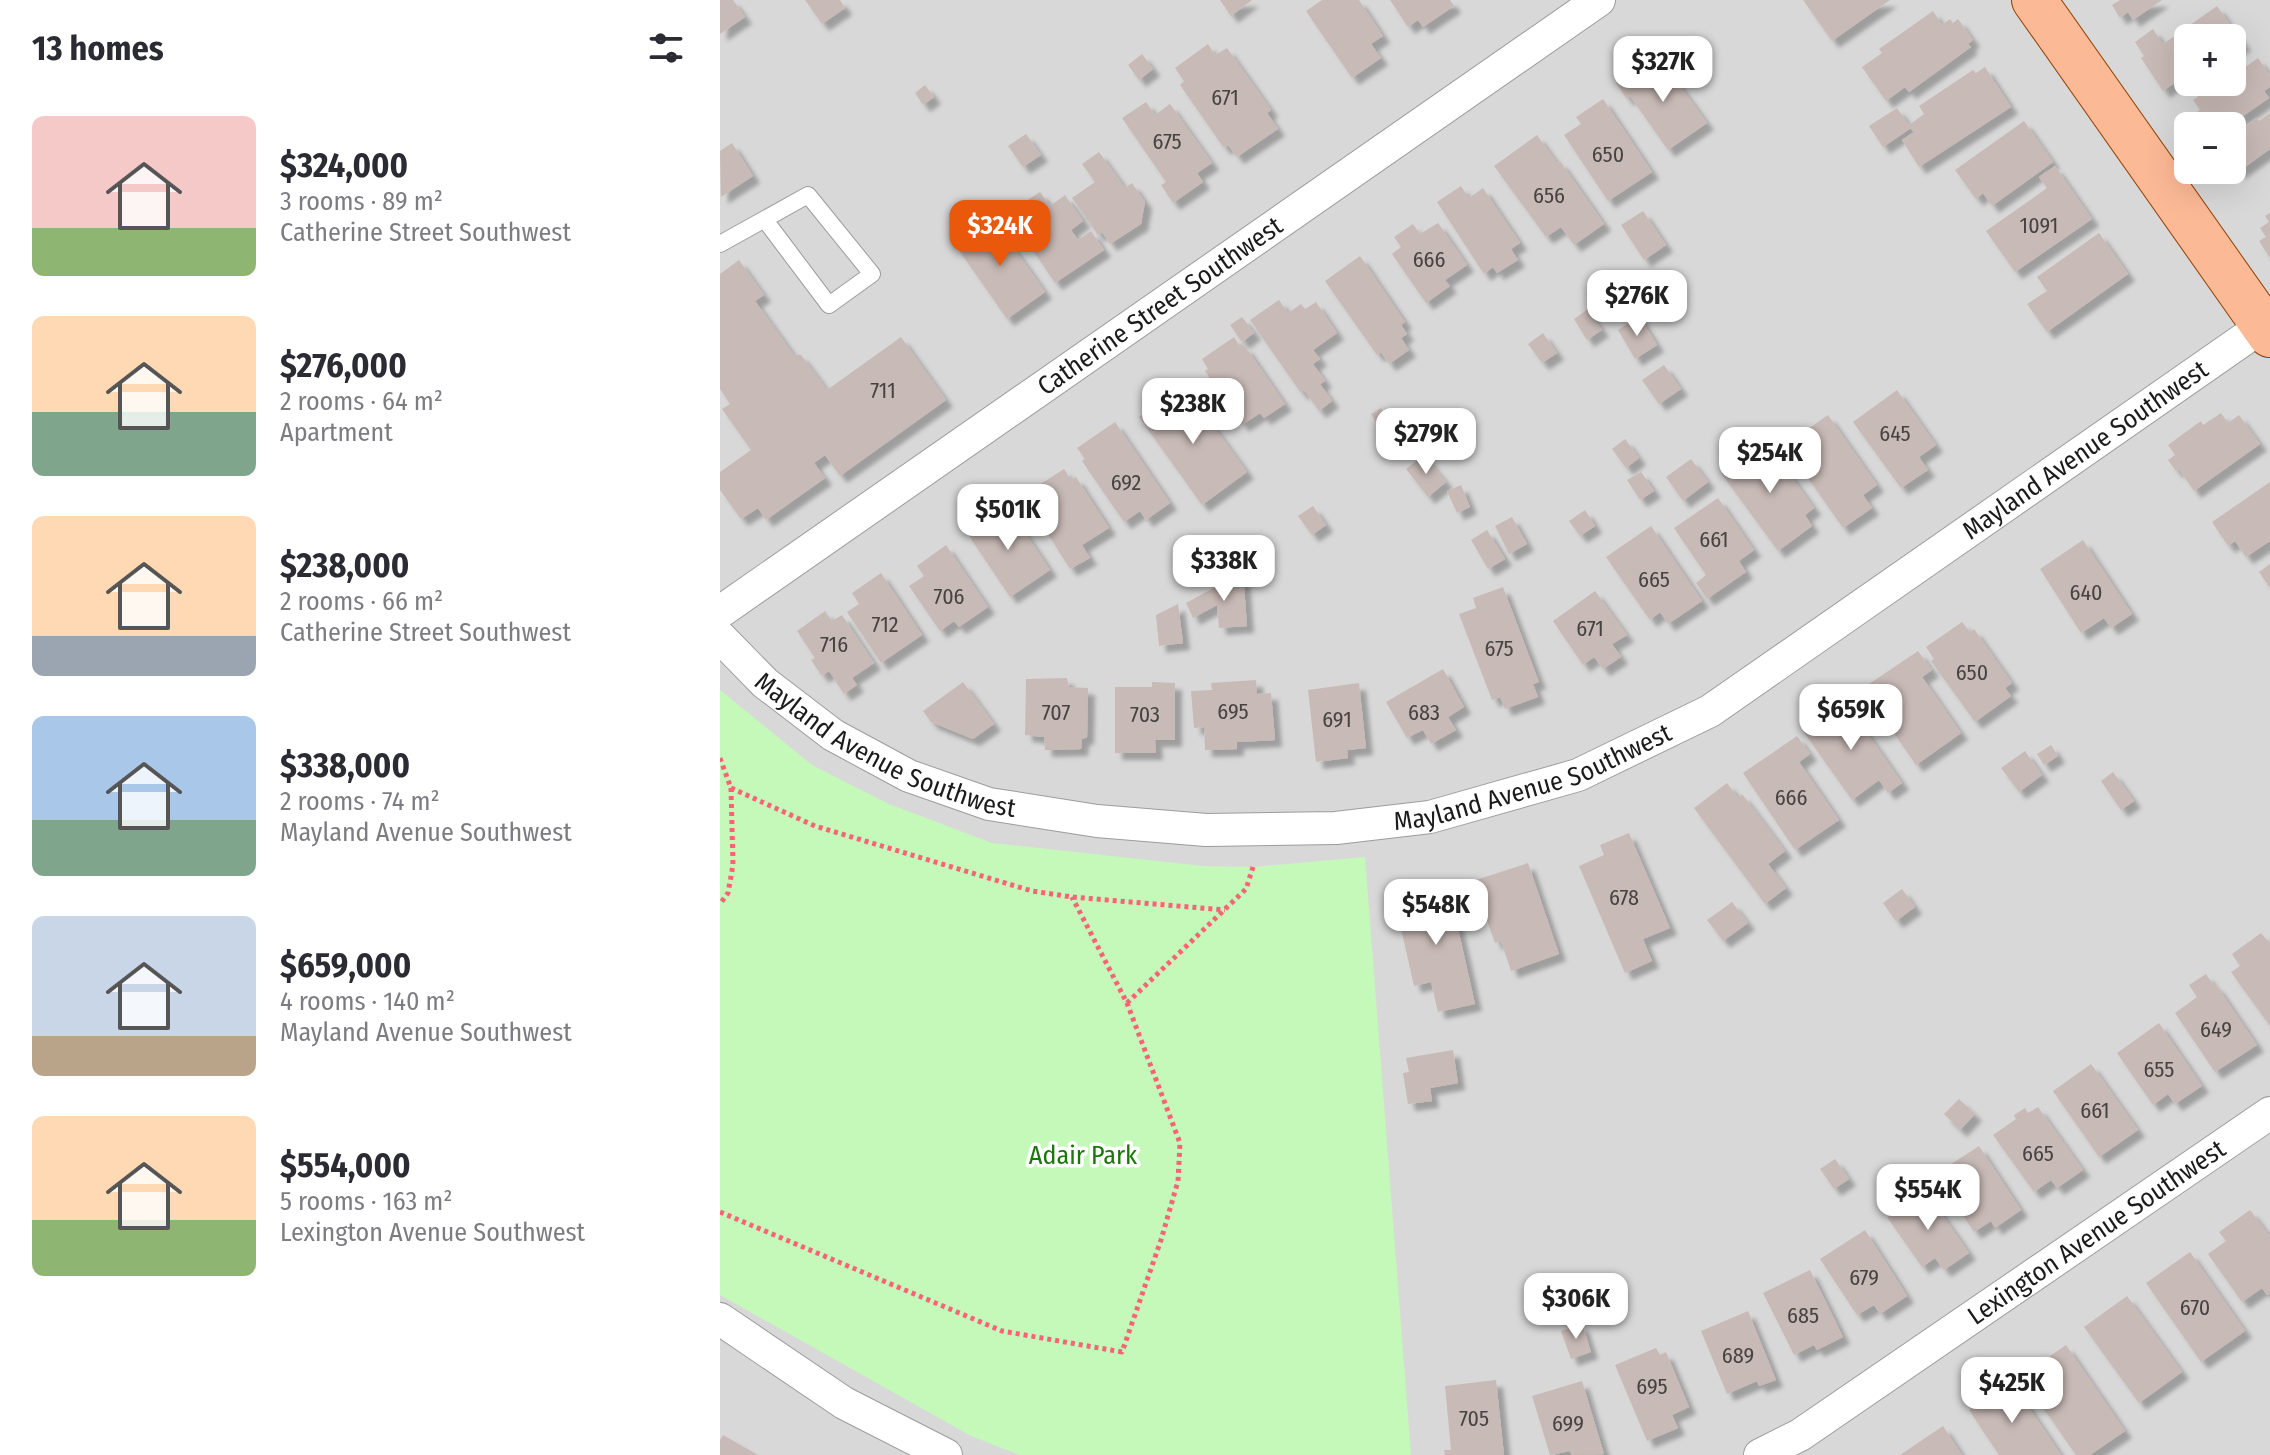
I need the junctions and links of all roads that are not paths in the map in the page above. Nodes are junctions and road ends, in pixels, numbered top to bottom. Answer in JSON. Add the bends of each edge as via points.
{"nodes":[{"id":1,"x":1599,"y":0,"type":"edge"},
{"id":2,"x":2034,"y":0,"type":"edge"},
{"id":3,"x":765,"y":220,"type":"junction"},
{"id":4,"x":720,"y":244,"type":"edge"},
{"id":5,"x":2268,"y":327,"type":"edge"},
{"id":6,"x":720,"y":612,"type":"edge"},
{"id":7,"x":720,"y":637,"type":"edge"},
{"id":8,"x":2270,"y":1113,"type":"edge"},
{"id":9,"x":720,"y":1319,"type":"edge"},
{"id":10,"x":946,"y":1455,"type":"edge"},
{"id":11,"x":1760,"y":1455,"type":"edge"}],
"edges":[{"from":1,"to":6,"type":"street","name":"Catherine Street Southwest"},
{"from":2,"to":5,"type":"main road"},
{"from":3,"to":3,"type":"lane","via":[[829,305],[872,274],[808,195]]},
{"from":3,"to":4,"type":"lane"},
{"from":5,"to":7,"type":"street","name":"Mayland Avenue Southwest","via":[[1710,711],[1578,775],[1430,817],[1336,828],[1206,830],[1097,821],[989,804],[909,776],[833,735],[765,683]]},
{"from":8,"to":11,"type":"street","name":"Lexington Avenue Southwest","via":[[1800,1435]]},
{"from":9,"to":10,"type":"street","via":[[844,1403]]}]}
